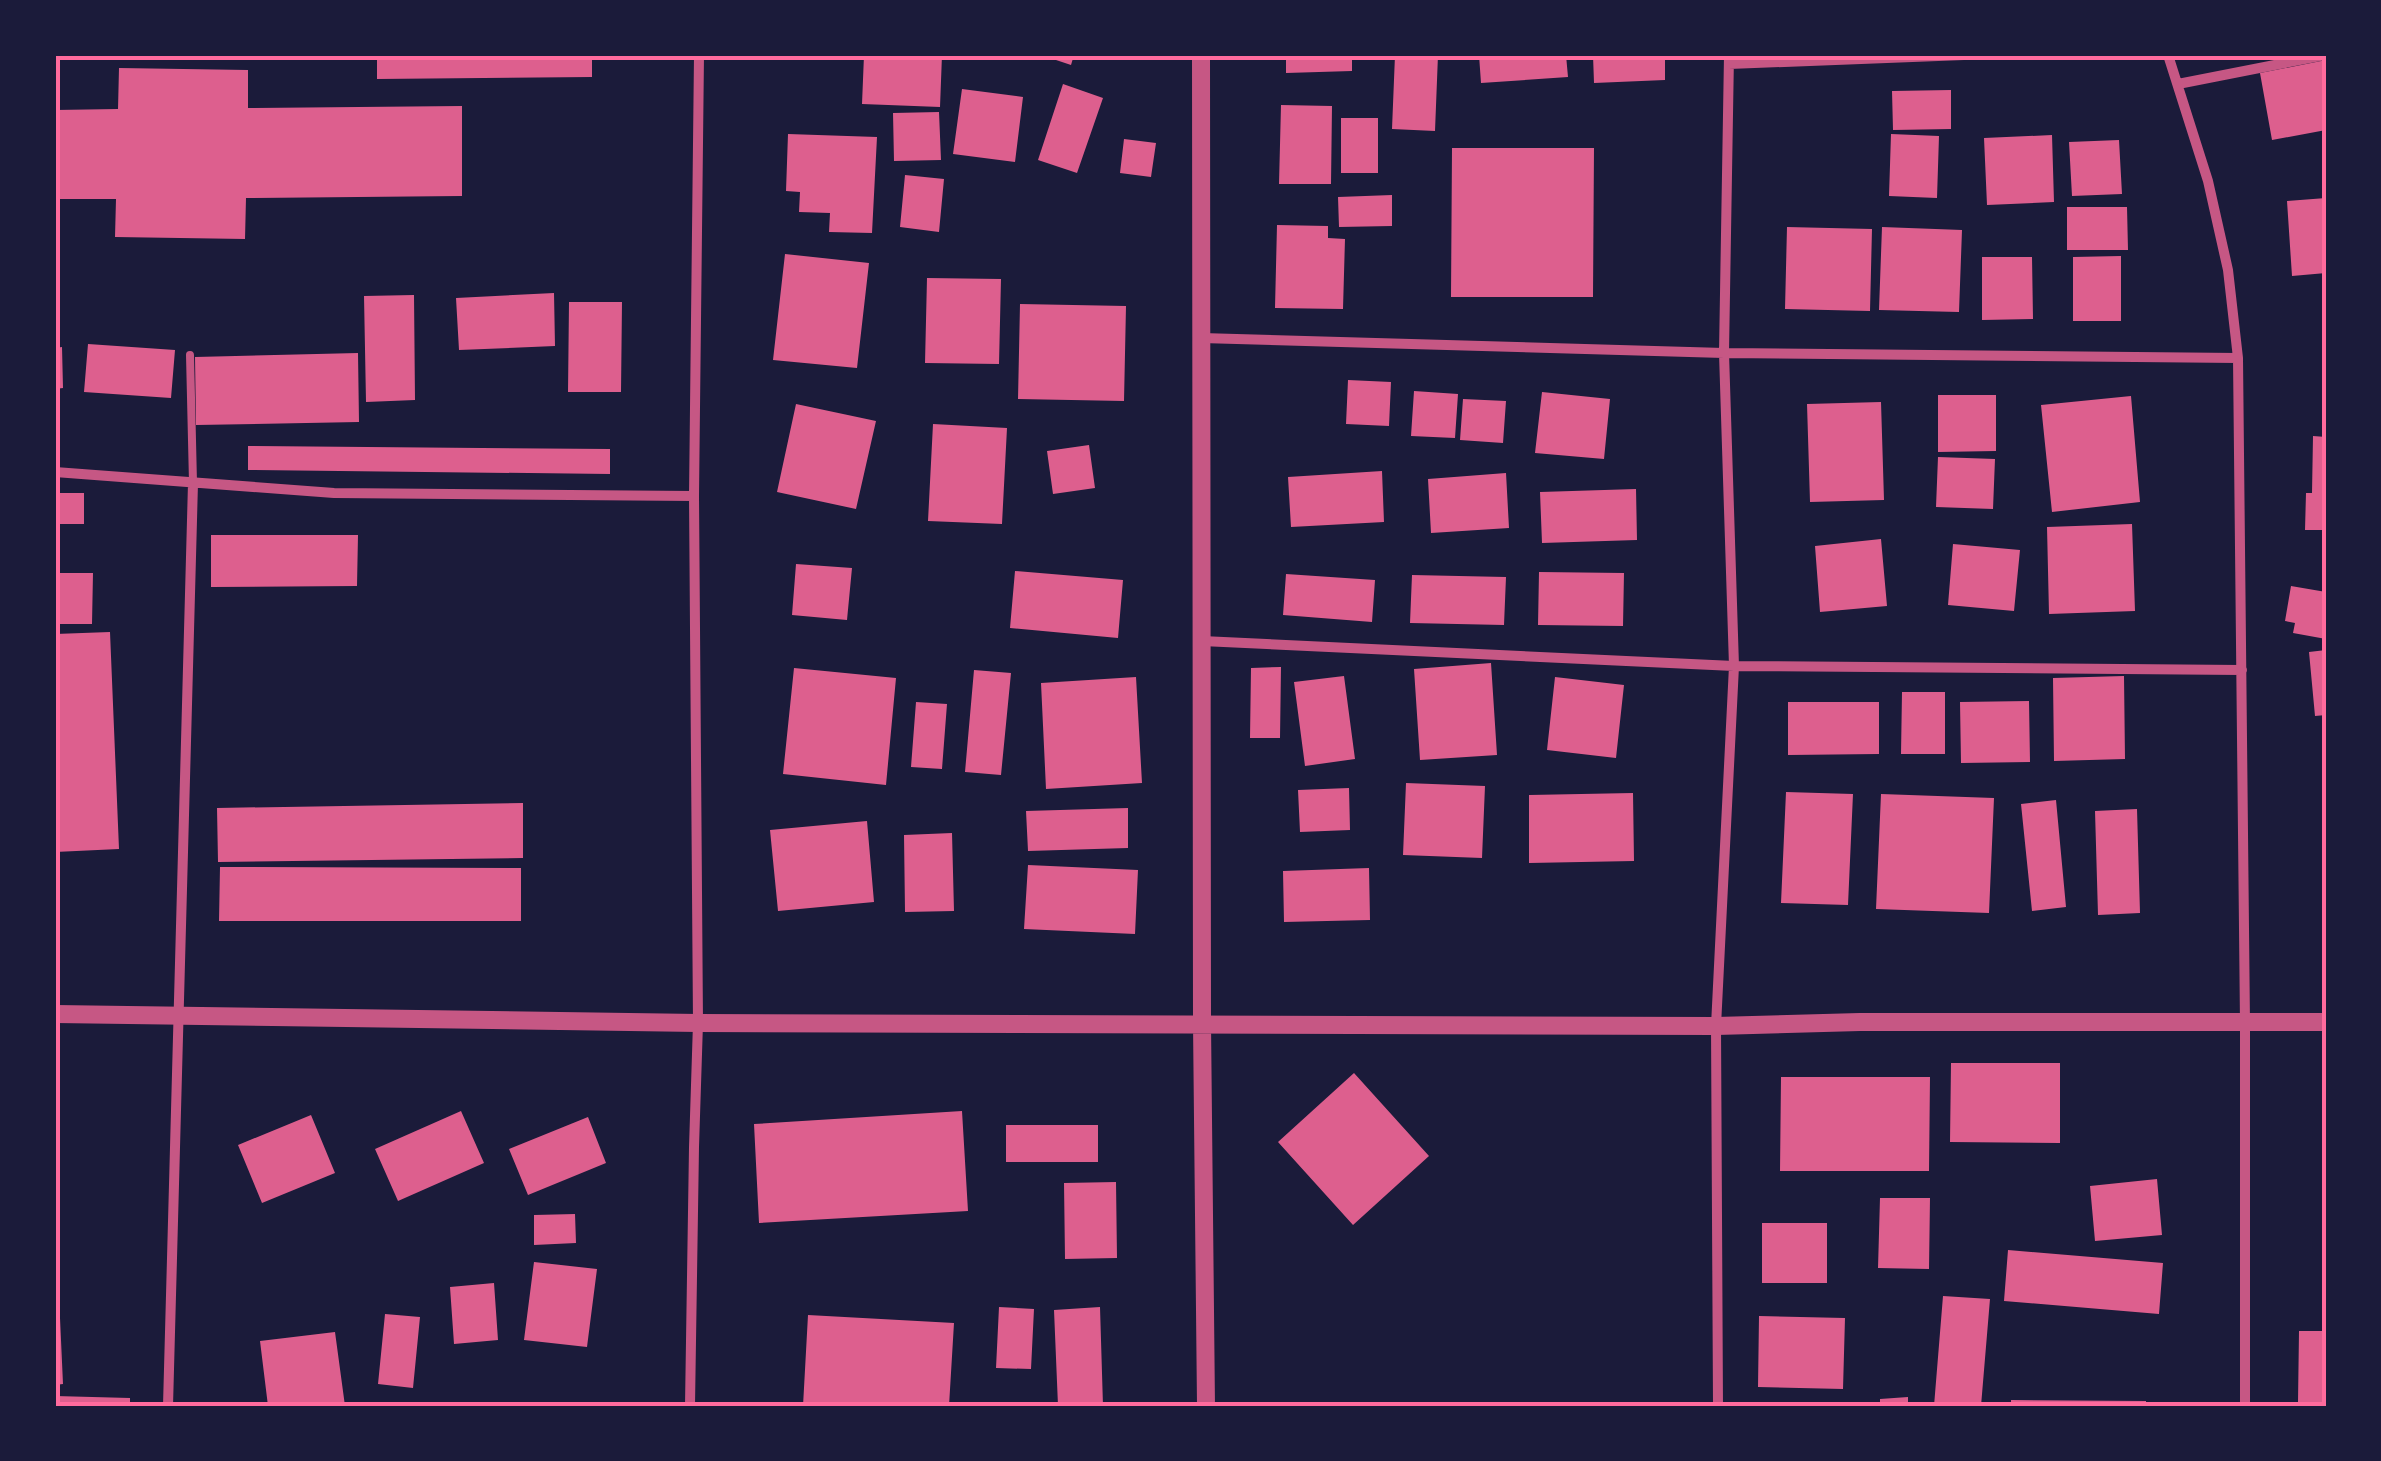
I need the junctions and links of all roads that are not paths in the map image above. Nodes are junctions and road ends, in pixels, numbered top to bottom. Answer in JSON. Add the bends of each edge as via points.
{"nodes":[{"id":1,"x":698,"y":55,"type":"edge"},
{"id":2,"x":1201,"y":55,"type":"edge"},
{"id":3,"x":1964,"y":55,"type":"edge"},
{"id":4,"x":2168,"y":55,"type":"edge"},
{"id":5,"x":2325,"y":55,"type":"edge"},
{"id":6,"x":1729,"y":60,"type":"edge"},
{"id":7,"x":2178,"y":84,"type":"junction"},
{"id":8,"x":1202,"y":338,"type":"junction"},
{"id":9,"x":1724,"y":354,"type":"junction"},
{"id":10,"x":190,"y":355,"type":"dead end"},
{"id":11,"x":2238,"y":358,"type":"junction"},
{"id":12,"x":55,"y":472,"type":"edge"},
{"id":13,"x":193,"y":483,"type":"junction"},
{"id":14,"x":694,"y":496,"type":"junction"},
{"id":15,"x":1202,"y":641,"type":"junction"},
{"id":16,"x":1734,"y":666,"type":"junction"},
{"id":17,"x":2242,"y":670,"type":"junction"},
{"id":18,"x":55,"y":1014,"type":"edge"},
{"id":19,"x":179,"y":1014,"type":"junction"},
{"id":20,"x":2326,"y":1022,"type":"edge"},
{"id":21,"x":698,"y":1023,"type":"junction"},
{"id":22,"x":1202,"y":1023,"type":"junction"},
{"id":23,"x":2245,"y":1023,"type":"junction"},
{"id":24,"x":1716,"y":1026,"type":"junction"},
{"id":25,"x":168,"y":1406,"type":"edge"},
{"id":26,"x":690,"y":1406,"type":"edge"},
{"id":27,"x":1206,"y":1406,"type":"edge"},
{"id":28,"x":1718,"y":1406,"type":"edge"},
{"id":29,"x":2245,"y":1406,"type":"edge"}],
"edges":[{"from":1,"to":14,"type":"street"},
{"from":2,"to":8,"type":"street"},
{"from":3,"to":6,"type":"street"},
{"from":4,"to":7,"type":"street"},
{"from":5,"to":7,"type":"street"},
{"from":6,"to":9,"type":"street"},
{"from":7,"to":11,"type":"street","via":[[2228,270]]},
{"from":8,"to":9,"type":"street"},
{"from":8,"to":15,"type":"street"},
{"from":9,"to":11,"type":"street"},
{"from":9,"to":16,"type":"street"},
{"from":10,"to":13,"type":"lane"},
{"from":11,"to":17,"type":"street"},
{"from":12,"to":13,"type":"street"},
{"from":13,"to":14,"type":"street","via":[[334,492]]},
{"from":13,"to":19,"type":"street"},
{"from":14,"to":21,"type":"street"},
{"from":15,"to":16,"type":"street"},
{"from":15,"to":22,"type":"street"},
{"from":16,"to":17,"type":"street"},
{"from":16,"to":24,"type":"street"},
{"from":17,"to":23,"type":"street"},
{"from":18,"to":19,"type":"street"},
{"from":19,"to":21,"type":"street"},
{"from":19,"to":25,"type":"street"},
{"from":20,"to":23,"type":"street"},
{"from":21,"to":22,"type":"street"},
{"from":21,"to":26,"type":"street"},
{"from":22,"to":24,"type":"street"},
{"from":22,"to":27,"type":"street"},
{"from":23,"to":24,"type":"street"},
{"from":23,"to":29,"type":"street"},
{"from":24,"to":28,"type":"street"}]}
